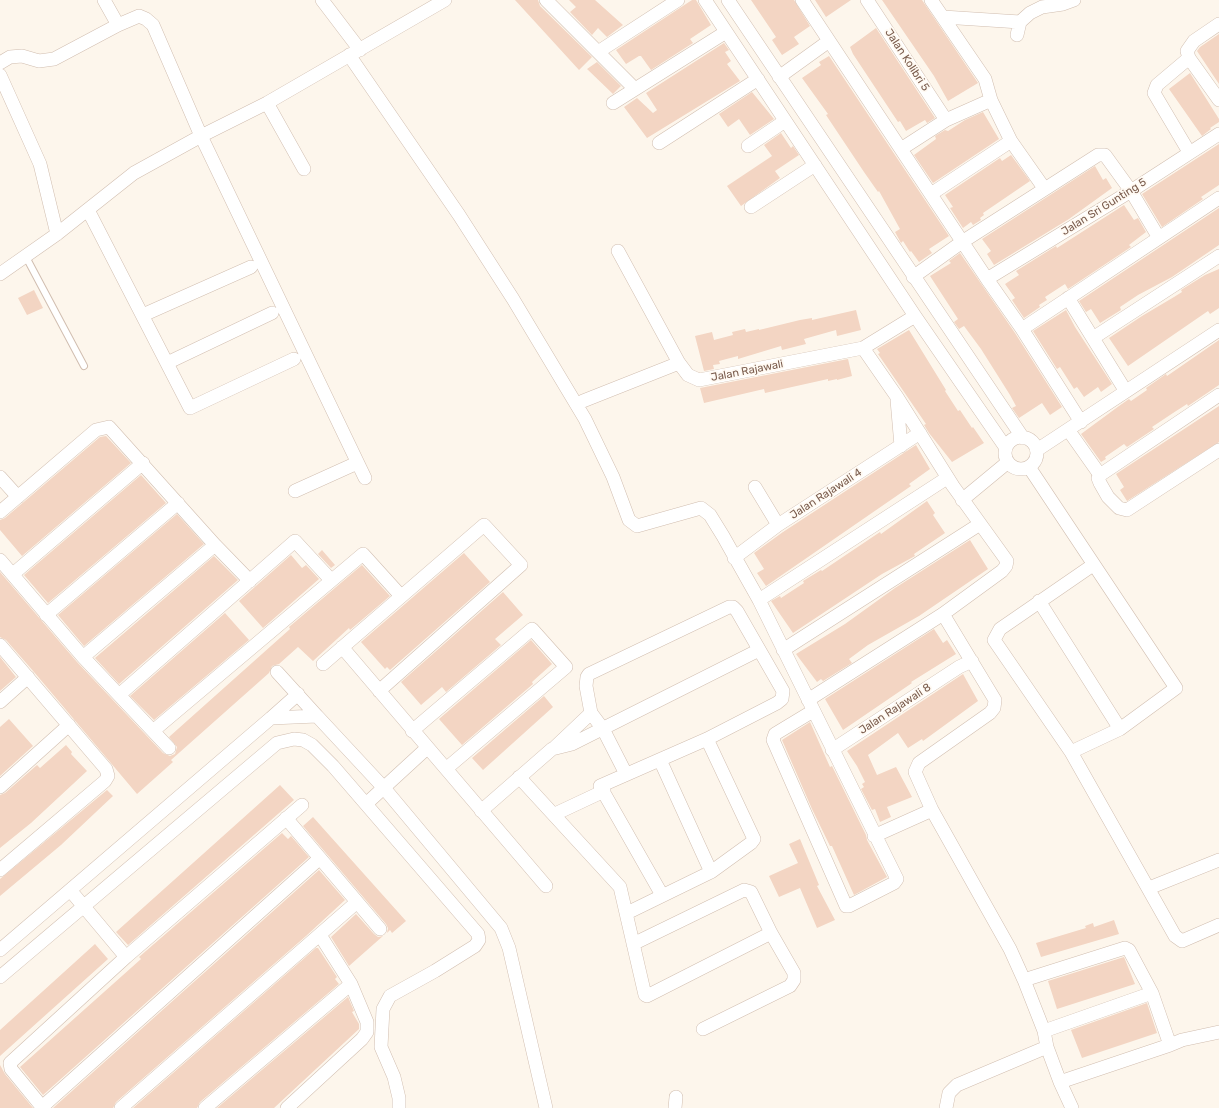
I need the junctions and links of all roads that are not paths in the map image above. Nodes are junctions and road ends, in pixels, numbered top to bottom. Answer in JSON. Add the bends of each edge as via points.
{"nodes":[{"id":1,"x":104,"y":0,"type":"edge"},
{"id":2,"x":322,"y":0,"type":"edge"},
{"id":3,"x":445,"y":0,"type":"edge"},
{"id":4,"x":546,"y":0,"type":"edge"},
{"id":5,"x":678,"y":0,"type":"edge"},
{"id":6,"x":705,"y":0,"type":"edge"},
{"id":7,"x":728,"y":0,"type":"edge"},
{"id":8,"x":802,"y":0,"type":"edge"},
{"id":9,"x":867,"y":0,"type":"edge"},
{"id":10,"x":931,"y":0,"type":"edge"},
{"id":11,"x":1074,"y":0,"type":"edge"},
{"id":12,"x":943,"y":17,"type":"junction"},
{"id":13,"x":1020,"y":22,"type":"junction"},
{"id":14,"x":1219,"y":24,"type":"edge"},
{"id":15,"x":118,"y":25,"type":"junction"},
{"id":16,"x":726,"y":32,"type":"junction"},
{"id":17,"x":1017,"y":35,"type":"dead end"},
{"id":18,"x":829,"y":42,"type":"junction"},
{"id":19,"x":598,"y":52,"type":"junction"},
{"id":20,"x":354,"y":53,"type":"junction"},
{"id":21,"x":1189,"y":58,"type":"junction"},
{"id":22,"x":0,"y":62,"type":"edge"},
{"id":23,"x":0,"y":75,"type":"edge"},
{"id":24,"x":779,"y":77,"type":"junction"},
{"id":25,"x":758,"y":79,"type":"junction"},
{"id":26,"x":635,"y":89,"type":"junction"},
{"id":27,"x":991,"y":100,"type":"junction"},
{"id":28,"x":1219,"y":100,"type":"edge"},
{"id":29,"x":267,"y":103,"type":"junction"},
{"id":30,"x":613,"y":103,"type":"dead end"},
{"id":31,"x":946,"y":120,"type":"junction"},
{"id":32,"x":785,"y":121,"type":"junction"},
{"id":33,"x":1219,"y":134,"type":"edge"},
{"id":34,"x":201,"y":136,"type":"junction"},
{"id":35,"x":1011,"y":141,"type":"junction"},
{"id":36,"x":659,"y":143,"type":"dead end"},
{"id":37,"x":748,"y":146,"type":"dead end"},
{"id":38,"x":900,"y":149,"type":"junction"},
{"id":39,"x":1189,"y":152,"type":"junction"},
{"id":40,"x":815,"y":165,"type":"junction"},
{"id":41,"x":304,"y":169,"type":"dead end"},
{"id":42,"x":1044,"y":188,"type":"junction"},
{"id":43,"x":1131,"y":191,"type":"junction"},
{"id":44,"x":931,"y":194,"type":"junction"},
{"id":45,"x":1219,"y":198,"type":"edge"},
{"id":46,"x":751,"y":207,"type":"dead end"},
{"id":47,"x":88,"y":210,"type":"junction"},
{"id":48,"x":57,"y":234,"type":"junction"},
{"id":49,"x":1159,"y":238,"type":"junction"},
{"id":50,"x":962,"y":242,"type":"junction"},
{"id":51,"x":618,"y":251,"type":"dead end"},
{"id":52,"x":1219,"y":256,"type":"edge"},
{"id":53,"x":26,"y":257,"type":"junction"},
{"id":54,"x":251,"y":267,"type":"dead end"},
{"id":55,"x":0,"y":274,"type":"edge"},
{"id":56,"x":914,"y":277,"type":"junction"},
{"id":57,"x":987,"y":279,"type":"junction"},
{"id":58,"x":1068,"y":298,"type":"junction"},
{"id":59,"x":272,"y":313,"type":"dead end"},
{"id":60,"x":143,"y":316,"type":"junction"},
{"id":61,"x":915,"y":316,"type":"junction"},
{"id":62,"x":1022,"y":329,"type":"junction"},
{"id":63,"x":1219,"y":330,"type":"edge"},
{"id":64,"x":1093,"y":338,"type":"junction"},
{"id":65,"x":863,"y":348,"type":"junction"},
{"id":66,"x":294,"y":359,"type":"dead end"},
{"id":67,"x":167,"y":363,"type":"junction"},
{"id":68,"x":679,"y":363,"type":"junction"},
{"id":69,"x":84,"y":366,"type":"dead end"},
{"id":70,"x":1126,"y":390,"type":"junction"},
{"id":71,"x":1219,"y":395,"type":"edge"},
{"id":72,"x":897,"y":397,"type":"junction"},
{"id":73,"x":583,"y":401,"type":"dead end"},
{"id":74,"x":1081,"y":422,"type":"junction"},
{"id":75,"x":1068,"y":431,"type":"junction"},
{"id":76,"x":920,"y":433,"type":"junction"},
{"id":77,"x":1023,"y":438,"type":"junction"},
{"id":78,"x":901,"y":446,"type":"junction"},
{"id":79,"x":1006,"y":448,"type":"junction"},
{"id":80,"x":1037,"y":450,"type":"junction"},
{"id":81,"x":1219,"y":450,"type":"edge"},
{"id":82,"x":1008,"y":462,"type":"junction"},
{"id":83,"x":143,"y":463,"type":"junction"},
{"id":84,"x":358,"y":463,"type":"junction"},
{"id":85,"x":1029,"y":467,"type":"junction"},
{"id":86,"x":1100,"y":475,"type":"junction"},
{"id":87,"x":0,"y":477,"type":"edge"},
{"id":88,"x":365,"y":478,"type":"dead end"},
{"id":89,"x":947,"y":478,"type":"junction"},
{"id":90,"x":755,"y":487,"type":"dead end"},
{"id":91,"x":295,"y":492,"type":"dead end"},
{"id":92,"x":18,"y":497,"type":"junction"},
{"id":93,"x":962,"y":500,"type":"junction"},
{"id":94,"x":178,"y":503,"type":"junction"},
{"id":95,"x":0,"y":512,"type":"edge"},
{"id":96,"x":980,"y":524,"type":"junction"},
{"id":97,"x":778,"y":525,"type":"junction"},
{"id":98,"x":215,"y":545,"type":"junction"},
{"id":99,"x":734,"y":558,"type":"junction"},
{"id":100,"x":0,"y":560,"type":"edge"},
{"id":101,"x":1093,"y":565,"type":"junction"},
{"id":102,"x":13,"y":574,"type":"junction"},
{"id":103,"x":331,"y":580,"type":"junction"},
{"id":104,"x":250,"y":581,"type":"junction"},
{"id":105,"x":401,"y":596,"type":"junction"},
{"id":106,"x":759,"y":600,"type":"junction"},
{"id":107,"x":1039,"y":601,"type":"junction"},
{"id":108,"x":943,"y":614,"type":"junction"},
{"id":109,"x":46,"y":615,"type":"junction"},
{"id":110,"x":0,"y":646,"type":"edge"},
{"id":111,"x":342,"y":647,"type":"junction"},
{"id":112,"x":759,"y":650,"type":"junction"},
{"id":113,"x":783,"y":650,"type":"junction"},
{"id":114,"x":83,"y":657,"type":"junction"},
{"id":115,"x":972,"y":661,"type":"junction"},
{"id":116,"x":324,"y":664,"type":"dead end"},
{"id":117,"x":277,"y":672,"type":"dead end"},
{"id":118,"x":28,"y":677,"type":"junction"},
{"id":119,"x":379,"y":691,"type":"junction"},
{"id":120,"x":298,"y":694,"type":"junction"},
{"id":121,"x":119,"y":695,"type":"junction"},
{"id":122,"x":0,"y":702,"type":"edge"},
{"id":123,"x":811,"y":705,"type":"junction"},
{"id":124,"x":591,"y":713,"type":"junction"},
{"id":125,"x":317,"y":716,"type":"junction"},
{"id":126,"x":271,"y":718,"type":"junction"},
{"id":127,"x":69,"y":725,"type":"junction"},
{"id":128,"x":603,"y":729,"type":"junction"},
{"id":129,"x":1120,"y":729,"type":"junction"},
{"id":130,"x":153,"y":730,"type":"junction"},
{"id":131,"x":412,"y":731,"type":"junction"},
{"id":132,"x":707,"y":738,"type":"junction"},
{"id":133,"x":169,"y":748,"type":"dead end"},
{"id":134,"x":427,"y":748,"type":"junction"},
{"id":135,"x":552,"y":749,"type":"junction"},
{"id":136,"x":832,"y":750,"type":"junction"},
{"id":137,"x":1071,"y":752,"type":"junction"},
{"id":138,"x":660,"y":760,"type":"junction"},
{"id":139,"x":447,"y":768,"type":"junction"},
{"id":140,"x":626,"y":774,"type":"junction"},
{"id":141,"x":519,"y":777,"type":"junction"},
{"id":142,"x":0,"y":787,"type":"edge"},
{"id":143,"x":383,"y":790,"type":"junction"},
{"id":144,"x":604,"y":791,"type":"junction"},
{"id":145,"x":369,"y":802,"type":"junction"},
{"id":146,"x":302,"y":805,"type":"dead end"},
{"id":147,"x":932,"y":810,"type":"junction"},
{"id":148,"x":481,"y":811,"type":"junction"},
{"id":149,"x":555,"y":814,"type":"junction"},
{"id":150,"x":286,"y":818,"type":"junction"},
{"id":151,"x":874,"y":836,"type":"junction"},
{"id":152,"x":319,"y":859,"type":"junction"},
{"id":153,"x":1219,"y":860,"type":"edge"},
{"id":154,"x":0,"y":870,"type":"edge"},
{"id":155,"x":711,"y":872,"type":"junction"},
{"id":156,"x":546,"y":886,"type":"dead end"},
{"id":157,"x":1149,"y":888,"type":"junction"},
{"id":158,"x":662,"y":895,"type":"junction"},
{"id":159,"x":76,"y":898,"type":"junction"},
{"id":160,"x":357,"y":902,"type":"junction"},
{"id":161,"x":626,"y":913,"type":"junction"},
{"id":162,"x":1219,"y":925,"type":"edge"},
{"id":163,"x":380,"y":929,"type":"dead end"},
{"id":164,"x":772,"y":934,"type":"junction"},
{"id":165,"x":320,"y":936,"type":"junction"},
{"id":166,"x":633,"y":944,"type":"junction"},
{"id":167,"x":0,"y":950,"type":"edge"},
{"id":168,"x":126,"y":957,"type":"junction"},
{"id":169,"x":0,"y":977,"type":"edge"},
{"id":170,"x":1024,"y":980,"type":"junction"},
{"id":171,"x":351,"y":984,"type":"junction"},
{"id":172,"x":1152,"y":993,"type":"junction"},
{"id":173,"x":703,"y":1029,"type":"dead end"},
{"id":174,"x":1044,"y":1031,"type":"junction"},
{"id":175,"x":1219,"y":1032,"type":"edge"},
{"id":176,"x":1170,"y":1046,"type":"junction"},
{"id":177,"x":1047,"y":1047,"type":"junction"},
{"id":178,"x":1060,"y":1082,"type":"junction"},
{"id":179,"x":43,"y":1107,"type":"edge"},
{"id":180,"x":121,"y":1108,"type":"edge"},
{"id":181,"x":205,"y":1108,"type":"edge"},
{"id":182,"x":287,"y":1108,"type":"edge"},
{"id":183,"x":399,"y":1108,"type":"edge"},
{"id":184,"x":546,"y":1108,"type":"edge"},
{"id":185,"x":946,"y":1108,"type":"edge"},
{"id":186,"x":1072,"y":1108,"type":"edge"}],
"edges":[{"from":1,"to":15,"type":"street"},
{"from":2,"to":20,"type":"street"},
{"from":3,"to":20,"type":"street"},
{"from":4,"to":19,"type":"street"},
{"from":5,"to":19,"type":"street"},
{"from":6,"to":16,"type":"street"},
{"from":7,"to":24,"type":"street"},
{"from":8,"to":18,"type":"street"},
{"from":9,"to":31,"type":"street","name":"Jalan Kolibri 5"},
{"from":10,"to":12,"type":"street"},
{"from":11,"to":13,"type":"street","via":[[1042,7],[1030,12]]},
{"from":12,"to":13,"type":"street"},
{"from":12,"to":27,"type":"street","via":[[985,79]]},
{"from":13,"to":17,"type":"street"},
{"from":14,"to":21,"type":"street","via":[[1194,41],[1187,51]]},
{"from":15,"to":22,"type":"street","via":[[54,59],[39,61],[22,56],[10,57]]},
{"from":15,"to":34,"type":"street","via":[[139,16],[153,25]]},
{"from":16,"to":25,"type":"street"},
{"from":16,"to":26,"type":"street"},
{"from":18,"to":24,"type":"street"},
{"from":18,"to":38,"type":"street"},
{"from":19,"to":26,"type":"street"},
{"from":20,"to":29,"type":"street"},
{"from":20,"to":99,"type":"street","via":[[513,299],[585,418],[629,520],[637,526],[701,508],[710,515]]},
{"from":21,"to":28,"type":"street"},
{"from":21,"to":39,"type":"street","via":[[1157,85],[1154,93]]},
{"from":23,"to":48,"type":"street","via":[[40,164]]},
{"from":24,"to":56,"type":"street"},
{"from":25,"to":32,"type":"street"},
{"from":25,"to":36,"type":"street"},
{"from":26,"to":30,"type":"street"},
{"from":27,"to":31,"type":"street"},
{"from":27,"to":35,"type":"street"},
{"from":29,"to":34,"type":"street"},
{"from":29,"to":41,"type":"street"},
{"from":31,"to":38,"type":"street"},
{"from":32,"to":37,"type":"street"},
{"from":32,"to":40,"type":"street"},
{"from":33,"to":39,"type":"street","name":"Jalan Sri Gunting 5"},
{"from":34,"to":47,"type":"street","via":[[134,173]]},
{"from":34,"to":84,"type":"street"},
{"from":35,"to":42,"type":"street"},
{"from":35,"to":44,"type":"street"},
{"from":38,"to":44,"type":"street"},
{"from":39,"to":43,"type":"street","name":"Jalan Sri Gunting 5"},
{"from":40,"to":46,"type":"street"},
{"from":40,"to":61,"type":"street"},
{"from":42,"to":43,"type":"street","via":[[1092,157],[1105,155]]},
{"from":42,"to":50,"type":"street"},
{"from":43,"to":49,"type":"street"},
{"from":43,"to":57,"type":"street","name":"Jalan Sri Gunting 5"},
{"from":44,"to":50,"type":"street"},
{"from":45,"to":49,"type":"street"},
{"from":47,"to":48,"type":"street"},
{"from":47,"to":60,"type":"street"},
{"from":48,"to":53,"type":"street"},
{"from":49,"to":58,"type":"street"},
{"from":50,"to":56,"type":"street"},
{"from":50,"to":57,"type":"street"},
{"from":51,"to":68,"type":"street","name":"Jalan Rajawali"},
{"from":52,"to":64,"type":"street"},
{"from":53,"to":55,"type":"street"},
{"from":53,"to":69,"type":"lane"},
{"from":54,"to":60,"type":"street"},
{"from":56,"to":77,"type":"street"},
{"from":57,"to":62,"type":"street"},
{"from":58,"to":62,"type":"street"},
{"from":58,"to":64,"type":"street"},
{"from":59,"to":67,"type":"street"},
{"from":60,"to":67,"type":"street"},
{"from":61,"to":65,"type":"street","name":"Jalan Rajawali"},
{"from":61,"to":79,"type":"street"},
{"from":62,"to":74,"type":"street"},
{"from":63,"to":70,"type":"street"},
{"from":64,"to":70,"type":"street"},
{"from":65,"to":68,"type":"street","name":"Jalan Rajawali","via":[[699,380],[688,375]]},
{"from":65,"to":72,"type":"street"},
{"from":66,"to":67,"type":"street","via":[[190,408]]},
{"from":68,"to":73,"type":"street"},
{"from":70,"to":74,"type":"street"},
{"from":71,"to":86,"type":"street"},
{"from":72,"to":76,"type":"street"},
{"from":72,"to":78,"type":"street"},
{"from":74,"to":75,"type":"street"},
{"from":75,"to":80,"type":"street"},
{"from":75,"to":86,"type":"street"},
{"from":76,"to":78,"type":"street","name":"Jalan Rajawali 4"},
{"from":76,"to":89,"type":"street"},
{"from":77,"to":79,"type":"street","via":[[1010,442]]},
{"from":77,"to":80,"type":"street","via":[[1031,441]]},
{"from":78,"to":97,"type":"street","name":"Jalan Rajawali 4"},
{"from":79,"to":82,"type":"street"},
{"from":80,"to":85,"type":"street","via":[[1036,457]]},
{"from":81,"to":86,"type":"street","via":[[1127,510],[1119,508],[1108,497],[1098,478]]},
{"from":82,"to":85,"type":"street","via":[[1020,469]]},
{"from":82,"to":93,"type":"street"},
{"from":83,"to":92,"type":"street","via":[[114,431],[104,427],[96,430]]},
{"from":83,"to":94,"type":"street"},
{"from":83,"to":102,"type":"street"},
{"from":84,"to":88,"type":"street"},
{"from":84,"to":91,"type":"street"},
{"from":85,"to":101,"type":"street"},
{"from":87,"to":92,"type":"street"},
{"from":89,"to":93,"type":"street"},
{"from":89,"to":106,"type":"street"},
{"from":90,"to":97,"type":"street"},
{"from":92,"to":95,"type":"street"},
{"from":93,"to":96,"type":"street"},
{"from":94,"to":98,"type":"street"},
{"from":94,"to":109,"type":"street"},
{"from":96,"to":108,"type":"street","via":[[1007,561],[1006,566]]},
{"from":96,"to":113,"type":"street"},
{"from":97,"to":99,"type":"street","name":"Jalan Rajawali 4"},
{"from":98,"to":104,"type":"street"},
{"from":98,"to":114,"type":"street"},
{"from":99,"to":106,"type":"street"},
{"from":100,"to":102,"type":"street"},
{"from":101,"to":107,"type":"street"},
{"from":101,"to":129,"type":"street","via":[[1176,688]]},
{"from":102,"to":109,"type":"street"},
{"from":103,"to":104,"type":"street","via":[[295,541]]},
{"from":103,"to":105,"type":"street","via":[[363,554]]},
{"from":103,"to":130,"type":"street"},
{"from":104,"to":121,"type":"street"},
{"from":105,"to":111,"type":"street"},
{"from":105,"to":119,"type":"street","via":[[484,525],[521,565]]},
{"from":106,"to":113,"type":"street"},
{"from":107,"to":129,"type":"street"},
{"from":107,"to":137,"type":"street","via":[[1000,629],[994,640]]},
{"from":108,"to":115,"type":"street"},
{"from":108,"to":123,"type":"street"},
{"from":109,"to":114,"type":"street"},
{"from":110,"to":118,"type":"street"},
{"from":111,"to":116,"type":"street"},
{"from":111,"to":119,"type":"street"},
{"from":112,"to":124,"type":"street","via":[[737,611],[729,607],[589,674],[586,686]]},
{"from":112,"to":128,"type":"street"},
{"from":112,"to":132,"type":"street","via":[[783,691],[782,699]]},
{"from":113,"to":123,"type":"street"},
{"from":114,"to":121,"type":"street"},
{"from":115,"to":136,"type":"street","name":"Jalan Rajawali 8"},
{"from":115,"to":147,"type":"street","via":[[995,700],[994,708],[916,768],[915,772]]},
{"from":117,"to":120,"type":"street"},
{"from":118,"to":122,"type":"street"},
{"from":118,"to":127,"type":"street"},
{"from":119,"to":131,"type":"street"},
{"from":120,"to":125,"type":"street"},
{"from":120,"to":126,"type":"street"},
{"from":121,"to":130,"type":"street"},
{"from":123,"to":136,"type":"street"},
{"from":123,"to":151,"type":"street","via":[[775,734],[773,740],[847,906],[897,880]]},
{"from":124,"to":128,"type":"street"},
{"from":124,"to":135,"type":"street"},
{"from":125,"to":126,"type":"street"},
{"from":125,"to":143,"type":"street"},
{"from":126,"to":159,"type":"street"},
{"from":127,"to":142,"type":"street"},
{"from":127,"to":154,"type":"street","via":[[106,769],[108,776]]},
{"from":128,"to":135,"type":"street","via":[[572,744]]},
{"from":128,"to":140,"type":"street"},
{"from":129,"to":137,"type":"street"},
{"from":130,"to":133,"type":"street"},
{"from":131,"to":134,"type":"street"},
{"from":131,"to":139,"type":"street","via":[[532,629],[566,667]]},
{"from":132,"to":138,"type":"street"},
{"from":132,"to":155,"type":"street","via":[[754,839]]},
{"from":134,"to":139,"type":"street"},
{"from":134,"to":143,"type":"street"},
{"from":135,"to":141,"type":"street"},
{"from":136,"to":151,"type":"street"},
{"from":137,"to":157,"type":"street"},
{"from":138,"to":140,"type":"street"},
{"from":138,"to":155,"type":"street"},
{"from":139,"to":148,"type":"street"},
{"from":140,"to":144,"type":"street","via":[[600,786]]},
{"from":141,"to":148,"type":"street"},
{"from":141,"to":149,"type":"street"},
{"from":143,"to":145,"type":"street"},
{"from":143,"to":184,"type":"street","via":[[502,928],[509,948]]},
{"from":144,"to":149,"type":"street"},
{"from":144,"to":158,"type":"street"},
{"from":145,"to":159,"type":"street","via":[[312,745],[294,739],[277,743]]},
{"from":145,"to":183,"type":"street","via":[[478,934],[479,940],[475,946],[390,996],[383,1009],[381,1047],[394,1077]]},
{"from":146,"to":150,"type":"street"},
{"from":147,"to":151,"type":"street"},
{"from":147,"to":170,"type":"street","via":[[1010,949]]},
{"from":148,"to":156,"type":"street"},
{"from":149,"to":161,"type":"street","via":[[620,887]]},
{"from":150,"to":152,"type":"street"},
{"from":150,"to":168,"type":"street"},
{"from":152,"to":160,"type":"street"},
{"from":152,"to":179,"type":"street"},
{"from":153,"to":157,"type":"street"},
{"from":155,"to":158,"type":"street"},
{"from":157,"to":162,"type":"street","via":[[1178,939],[1182,940]]},
{"from":158,"to":161,"type":"street"},
{"from":159,"to":167,"type":"street"},
{"from":159,"to":168,"type":"street"},
{"from":159,"to":169,"type":"street"},
{"from":160,"to":163,"type":"street"},
{"from":160,"to":165,"type":"street"},
{"from":161,"to":166,"type":"street"},
{"from":164,"to":166,"type":"street","via":[[752,892],[748,890]]},
{"from":164,"to":166,"type":"street","via":[[648,996],[644,992]]},
{"from":164,"to":173,"type":"street","via":[[794,973],[794,980],[790,986]]},
{"from":165,"to":171,"type":"street"},
{"from":165,"to":180,"type":"street"},
{"from":168,"to":179,"type":"street","via":[[10,1063],[11,1069]]},
{"from":170,"to":172,"type":"street","via":[[1125,948],[1129,950]]},
{"from":170,"to":174,"type":"street"},
{"from":171,"to":181,"type":"street"},
{"from":171,"to":182,"type":"street","via":[[367,1022],[367,1032]]},
{"from":172,"to":174,"type":"street"},
{"from":172,"to":176,"type":"street"},
{"from":174,"to":177,"type":"street"},
{"from":175,"to":176,"type":"street","via":[[1182,1040]]},
{"from":176,"to":178,"type":"street"},
{"from":177,"to":178,"type":"street"},
{"from":177,"to":185,"type":"street","via":[[956,1085],[949,1093]]},
{"from":178,"to":186,"type":"street"}]}
